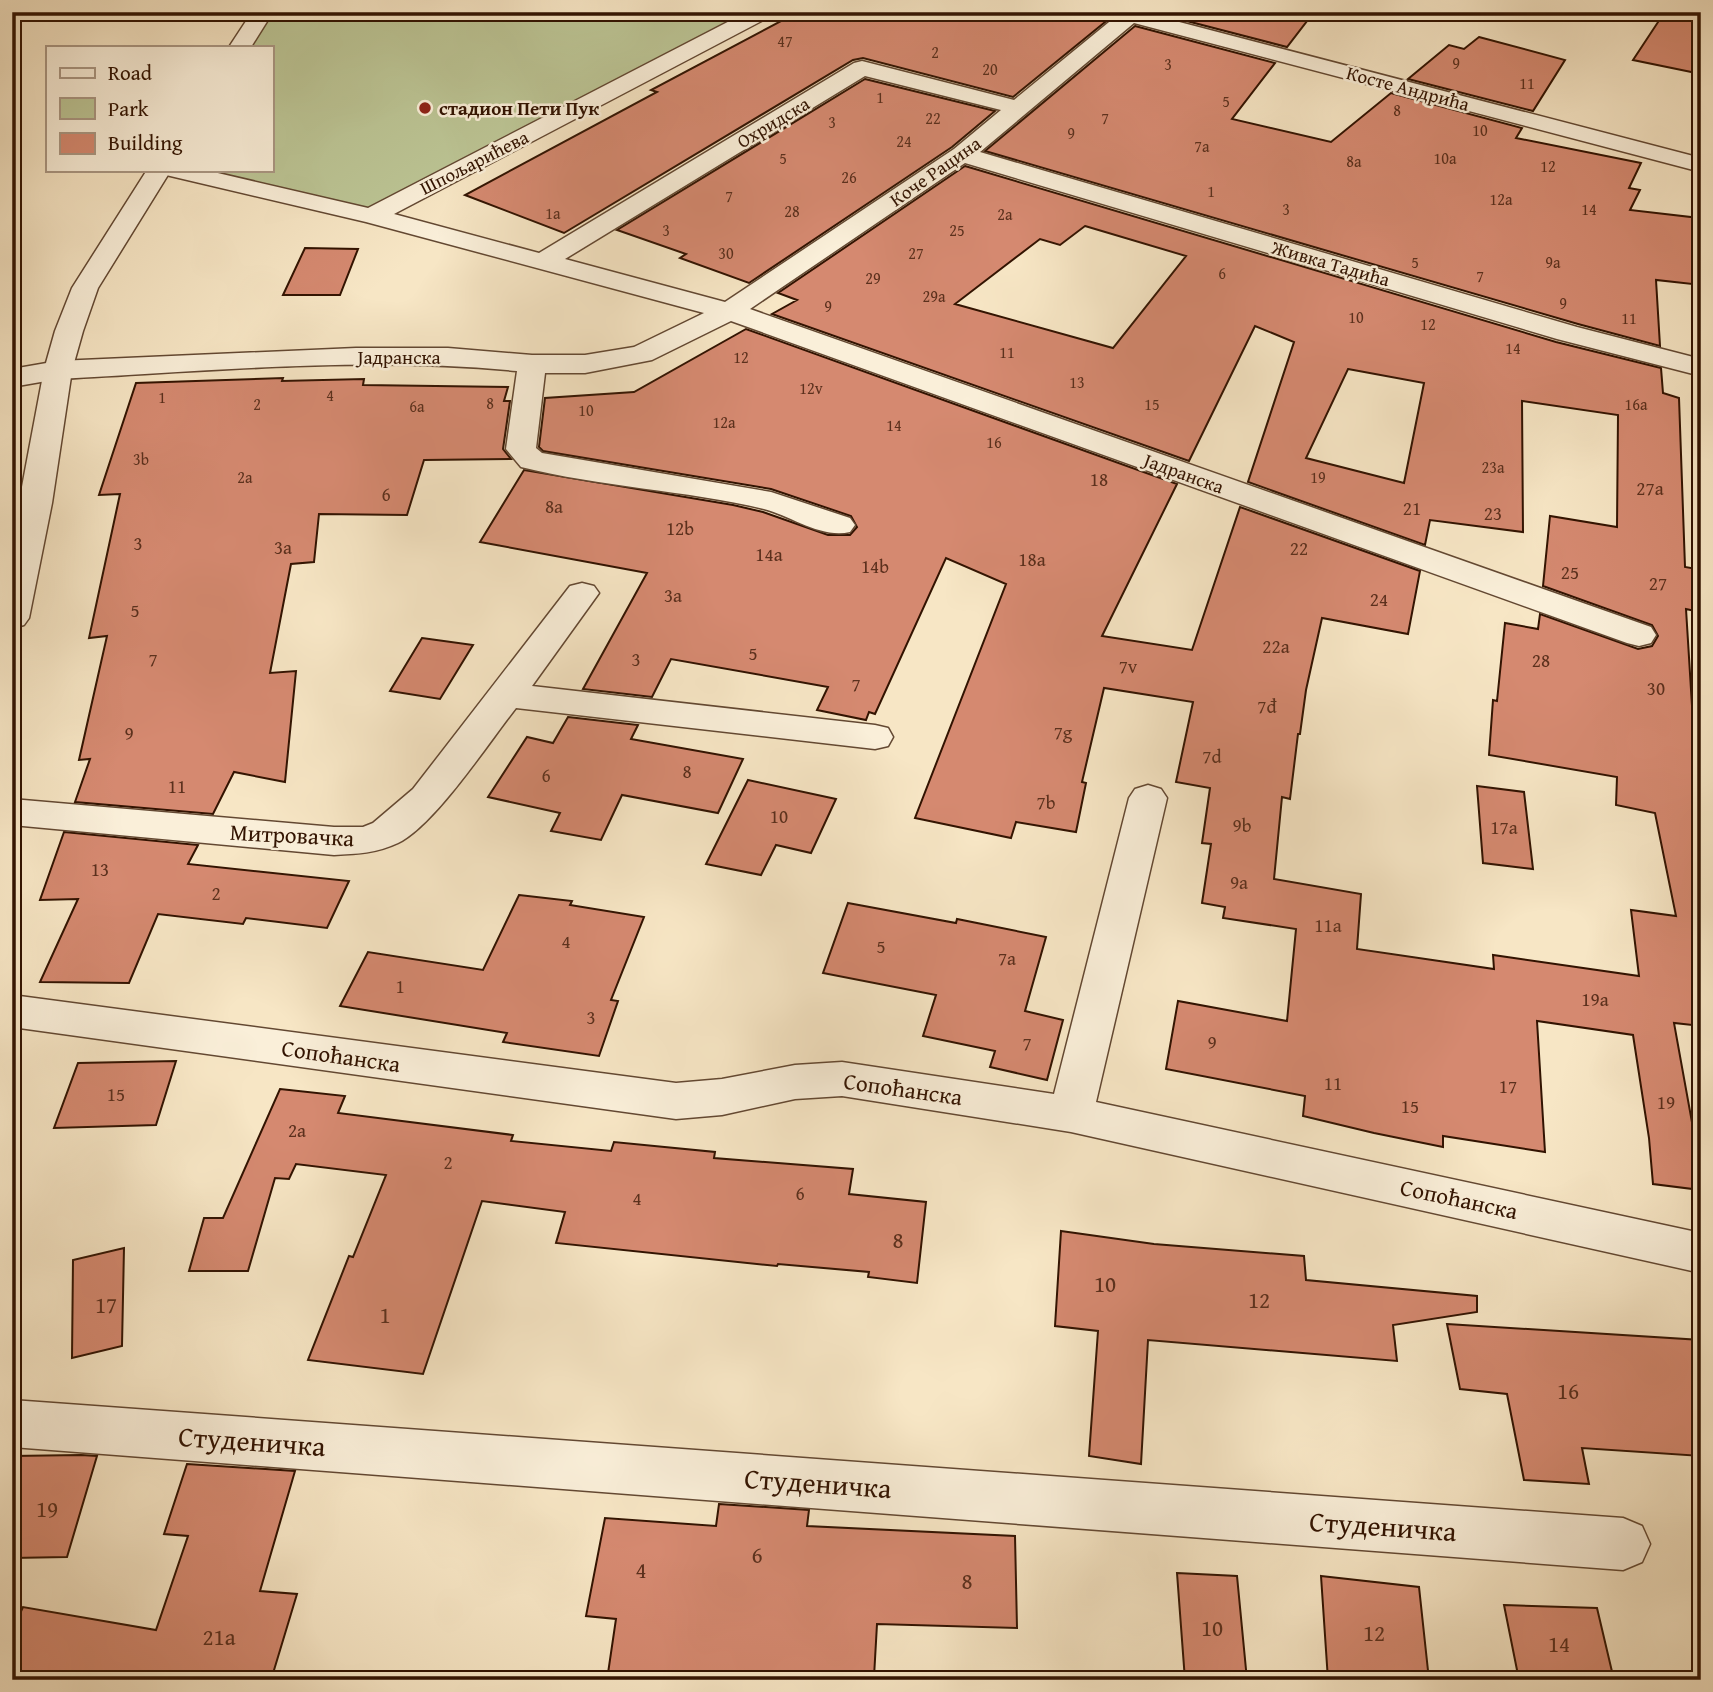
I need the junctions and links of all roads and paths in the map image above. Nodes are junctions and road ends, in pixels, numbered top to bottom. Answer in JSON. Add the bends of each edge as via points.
{"nodes":[{"id":1,"x":262,"y":12,"type":"edge"},
{"id":2,"x":764,"y":12,"type":"edge"},
{"id":3,"x":1122,"y":14,"type":"edge"},
{"id":4,"x":241,"y":46,"type":"edge"},
{"id":5,"x":1020,"y":108,"type":"junction"},
{"id":6,"x":962,"y":154,"type":"junction"},
{"id":7,"x":1701,"y":164,"type":"edge"},
{"id":8,"x":158,"y":172,"type":"edge"},
{"id":9,"x":184,"y":172,"type":"edge"},
{"id":10,"x":371,"y":216,"type":"junction"},
{"id":11,"x":545,"y":260,"type":"junction"},
{"id":12,"x":729,"y":311,"type":"junction"},
{"id":13,"x":532,"y":363,"type":"junction"},
{"id":14,"x":1701,"y":368,"type":"edge"},
{"id":15,"x":58,"y":370,"type":"junction"},
{"id":16,"x":12,"y":378,"type":"edge"},
{"id":17,"x":24,"y":505,"type":"edge"},
{"id":18,"x":839,"y":525,"type":"dead end"},
{"id":19,"x":582,"y":593,"type":"dead end"},
{"id":20,"x":12,"y":618,"type":"edge"},
{"id":21,"x":1639,"y":635,"type":"dead end"},
{"id":22,"x":507,"y":695,"type":"junction"},
{"id":23,"x":875,"y":737,"type":"dead end"},
{"id":24,"x":1148,"y":798,"type":"dead end"},
{"id":25,"x":12,"y":813,"type":"edge"},
{"id":26,"x":12,"y":1011,"type":"edge"},
{"id":27,"x":1071,"y":1114,"type":"junction"},
{"id":28,"x":1701,"y":1253,"type":"edge"},
{"id":29,"x":12,"y":1423,"type":"edge"},
{"id":30,"x":1623,"y":1544,"type":"dead end"}],
"edges":[{"from":1,"to":4,"type":"street"},
{"from":2,"to":10,"type":"street","name":"Шпољарићева"},
{"from":3,"to":5,"type":"street","name":"Коче Рацина"},
{"from":3,"to":7,"type":"street","name":"Косте Андрића"},
{"from":5,"to":6,"type":"street","name":"Коче Рацина"},
{"from":5,"to":11,"type":"street","name":"Охридска","via":[[862,68]]},
{"from":6,"to":12,"type":"street","name":"Коче Рацина"},
{"from":6,"to":14,"type":"street","name":"Живка Тадића","via":[[1567,333]]},
{"from":8,"to":15,"type":"street","via":[[85,288]]},
{"from":9,"to":10,"type":"street","name":"Јадранска"},
{"from":10,"to":11,"type":"street","name":"Јадранска"},
{"from":11,"to":12,"type":"street","name":"Јадранска"},
{"from":12,"to":13,"type":"street","name":"Јадранска","via":[[642,354],[584,364]]},
{"from":12,"to":21,"type":"street","name":"Јадранска"},
{"from":13,"to":15,"type":"street","name":"Јадранска","via":[[448,356],[356,356]]},
{"from":13,"to":18,"type":"street","via":[[521,449],[532,461],[771,501]]},
{"from":15,"to":16,"type":"street","name":"Јадранска"},
{"from":15,"to":17,"type":"street"},
{"from":17,"to":20,"type":"street"},
{"from":19,"to":22,"type":"street","name":"Митровачка"},
{"from":22,"to":23,"type":"street"},
{"from":22,"to":25,"type":"street","name":"Митровачка","via":[[426,798],[387,832],[366,840]]},
{"from":24,"to":27,"type":"street"},
{"from":26,"to":27,"type":"street","name":"Сопоћанска","via":[[676,1101],[842,1079]]},
{"from":27,"to":28,"type":"street","name":"Сопоћанска"},
{"from":29,"to":30,"type":"street","name":"Студеничка"}]}
